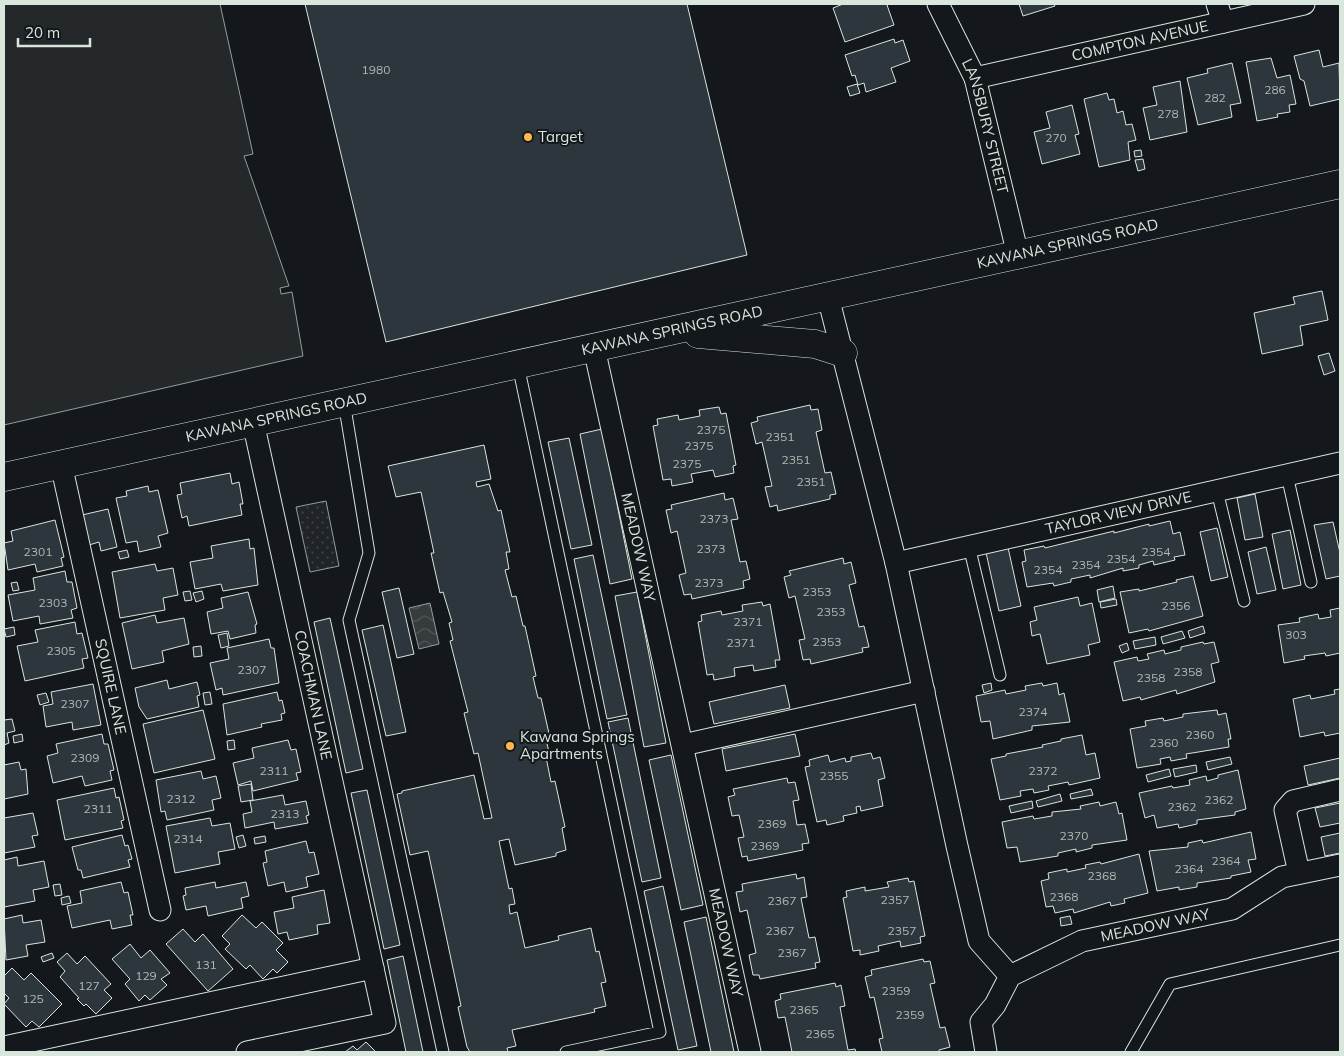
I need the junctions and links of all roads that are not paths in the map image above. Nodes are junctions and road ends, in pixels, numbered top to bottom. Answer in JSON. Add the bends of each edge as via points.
{"nodes":[{"id":1,"x":938,"y":4,"type":"edge"},
{"id":2,"x":1304,"y":4,"type":"edge"},
{"id":3,"x":1220,"y":13,"type":"edge"},
{"id":4,"x":975,"y":78,"type":"junction"},
{"id":5,"x":1340,"y":184,"type":"edge"},
{"id":6,"x":1018,"y":255,"type":"junction"},
{"id":7,"x":828,"y":297,"type":"junction"},
{"id":8,"x":669,"y":332,"type":"junction"},
{"id":9,"x":594,"y":348,"type":"junction"},
{"id":10,"x":843,"y":352,"type":"junction"},
{"id":11,"x":518,"y":364,"type":"junction"},
{"id":12,"x":344,"y":402,"type":"junction"},
{"id":13,"x":253,"y":422,"type":"junction"},
{"id":14,"x":1340,"y":463,"type":"edge"},
{"id":15,"x":61,"y":464,"type":"junction"},
{"id":16,"x":1287,"y":475,"type":"junction"},
{"id":17,"x":4,"y":477,"type":"edge"},
{"id":18,"x":1217,"y":491,"type":"junction"},
{"id":19,"x":969,"y":546,"type":"junction"},
{"id":20,"x":896,"y":562,"type":"junction"},
{"id":21,"x":1311,"y":582,"type":"dead end"},
{"id":22,"x":1244,"y":601,"type":"dead end"},
{"id":23,"x":1000,"y":675,"type":"dead end"},
{"id":24,"x":924,"y":691,"type":"junction"},
{"id":25,"x":683,"y":745,"type":"junction"},
{"id":26,"x":1340,"y":790,"type":"edge"},
{"id":27,"x":1340,"y":865,"type":"edge"},
{"id":28,"x":1299,"y":873,"type":"junction"},
{"id":29,"x":160,"y":910,"type":"dead end"},
{"id":30,"x":1340,"y":945,"type":"edge"},
{"id":31,"x":372,"y":968,"type":"junction"},
{"id":32,"x":1010,"y":976,"type":"junction"},
{"id":33,"x":4,"y":1047,"type":"edge"},
{"id":34,"x":247,"y":1052,"type":"edge"},
{"id":35,"x":443,"y":1052,"type":"edge"},
{"id":36,"x":566,"y":1052,"type":"edge"},
{"id":37,"x":750,"y":1052,"type":"edge"},
{"id":38,"x":986,"y":1052,"type":"edge"},
{"id":39,"x":1131,"y":1052,"type":"edge"}],
"edges":[{"from":1,"to":4,"type":"street","name":"LANSBURY STREET"},
{"from":2,"to":3,"type":"street","name":"COMPTON AVENUE"},
{"from":3,"to":4,"type":"street","name":"COMPTON AVENUE"},
{"from":4,"to":6,"type":"street","name":"LANSBURY STREET"},
{"from":5,"to":6,"type":"street","name":"KAWANA SPRINGS ROAD"},
{"from":6,"to":7,"type":"street","name":"KAWANA SPRINGS ROAD"},
{"from":7,"to":8,"type":"street","name":"KAWANA SPRINGS ROAD"},
{"from":7,"to":10,"type":"street"},
{"from":8,"to":9,"type":"street","name":"KAWANA SPRINGS ROAD"},
{"from":8,"to":10,"type":"street","via":[[815,344]]},
{"from":9,"to":11,"type":"street","name":"KAWANA SPRINGS ROAD"},
{"from":9,"to":25,"type":"street","name":"MEADOW WAY"},
{"from":10,"to":20,"type":"street"},
{"from":11,"to":12,"type":"street","name":"KAWANA SPRINGS ROAD"},
{"from":11,"to":36,"type":"lane","via":[[660,1032]]},
{"from":12,"to":13,"type":"street","name":"KAWANA SPRINGS ROAD"},
{"from":12,"to":35,"type":"lane","via":[[369,553],[349,620]]},
{"from":13,"to":15,"type":"street","name":"KAWANA SPRINGS ROAD"},
{"from":13,"to":31,"type":"street","name":"COACHMAN LANE"},
{"from":14,"to":16,"type":"street","name":"TAYLOR VIEW DRIVE"},
{"from":15,"to":17,"type":"street","name":"KAWANA SPRINGS ROAD"},
{"from":15,"to":29,"type":"street","name":"SQUIRE LANE"},
{"from":16,"to":18,"type":"street","name":"TAYLOR VIEW DRIVE"},
{"from":16,"to":21,"type":"lane"},
{"from":18,"to":19,"type":"street","name":"TAYLOR VIEW DRIVE"},
{"from":18,"to":22,"type":"lane"},
{"from":19,"to":20,"type":"street","name":"TAYLOR VIEW DRIVE"},
{"from":19,"to":23,"type":"lane"},
{"from":20,"to":24,"type":"street"},
{"from":24,"to":25,"type":"street"},
{"from":24,"to":32,"type":"street","via":[[979,941]]},
{"from":25,"to":37,"type":"street","name":"MEADOW WAY"},
{"from":26,"to":28,"type":"street","via":[[1293,801],[1285,810]]},
{"from":27,"to":28,"type":"street","name":"MEADOW WAY"},
{"from":28,"to":32,"type":"street","name":"MEADOW WAY","via":[[1282,876],[1232,909],[1082,941]]},
{"from":30,"to":39,"type":"lane","via":[[1170,984]]},
{"from":31,"to":33,"type":"street"},
{"from":31,"to":34,"type":"street","name":"COACHMAN LANE","via":[[385,1023]]},
{"from":32,"to":38,"type":"street","via":[[982,1022]]}]}
